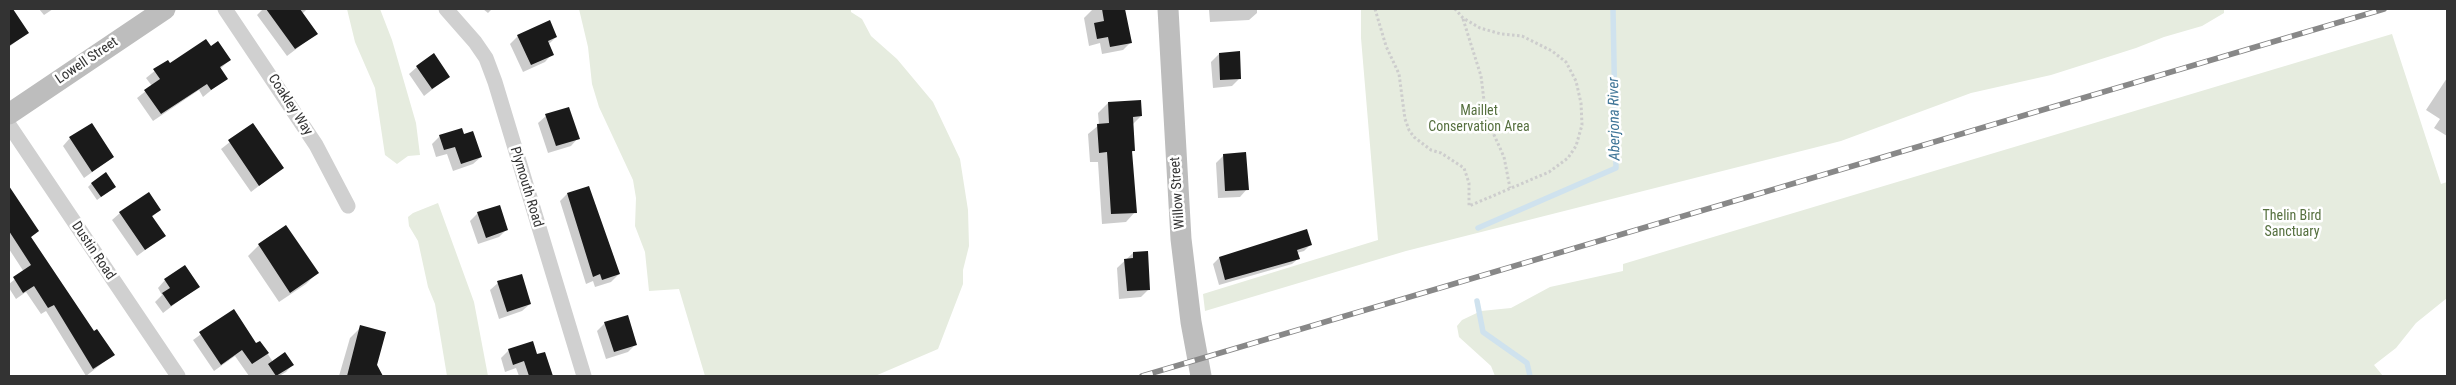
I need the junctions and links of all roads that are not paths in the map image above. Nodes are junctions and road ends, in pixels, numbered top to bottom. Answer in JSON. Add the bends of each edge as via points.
{"nodes":[{"id":1,"x":165,"y":9,"type":"edge"},
{"id":2,"x":225,"y":9,"type":"edge"},
{"id":3,"x":446,"y":9,"type":"edge"},
{"id":4,"x":1168,"y":9,"type":"edge"},
{"id":5,"x":9,"y":114,"type":"edge"},
{"id":6,"x":9,"y":125,"type":"edge"},
{"id":7,"x":348,"y":206,"type":"dead end"},
{"id":8,"x":178,"y":376,"type":"edge"},
{"id":9,"x":584,"y":376,"type":"edge"},
{"id":10,"x":1201,"y":376,"type":"edge"}],
"edges":[{"from":1,"to":5,"type":"main road","name":"Lowell Street"},
{"from":2,"to":7,"type":"street","name":"Coakley Way","via":[[316,145]]},
{"from":3,"to":9,"type":"street","name":"Plymouth Road","via":[[486,58]]},
{"from":4,"to":10,"type":"main road","name":"Willow Street","via":[[1181,239]]},
{"from":6,"to":8,"type":"street","name":"Dustin Road"}]}
